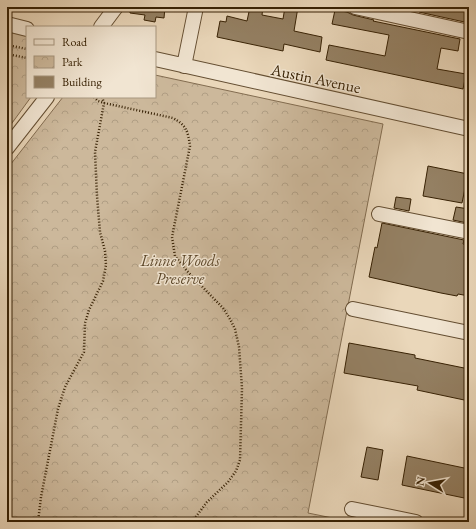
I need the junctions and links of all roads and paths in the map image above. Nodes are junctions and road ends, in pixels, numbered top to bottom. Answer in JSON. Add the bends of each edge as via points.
{"nodes":[{"id":1,"x":116,"y":7,"type":"edge"},
{"id":2,"x":196,"y":7,"type":"edge"},
{"id":3,"x":355,"y":7,"type":"edge"},
{"id":4,"x":7,"y":24,"type":"edge"},
{"id":5,"x":102,"y":26,"type":"edge"},
{"id":6,"x":26,"y":29,"type":"edge"},
{"id":7,"x":469,"y":32,"type":"edge"},
{"id":8,"x":7,"y":45,"type":"edge"},
{"id":9,"x":26,"y":49,"type":"edge"},
{"id":10,"x":7,"y":54,"type":"edge"},
{"id":11,"x":26,"y":58,"type":"edge"},
{"id":12,"x":156,"y":59,"type":"edge"},
{"id":13,"x":184,"y":66,"type":"junction"},
{"id":14,"x":46,"y":98,"type":"edge"},
{"id":15,"x":95,"y":98,"type":"edge"},
{"id":16,"x":102,"y":98,"type":"edge"},
{"id":17,"x":104,"y":103,"type":"junction"},
{"id":18,"x":469,"y":129,"type":"edge"},
{"id":19,"x":7,"y":148,"type":"edge"},
{"id":20,"x":379,"y":214,"type":"dead end"},
{"id":21,"x":469,"y":232,"type":"edge"},
{"id":22,"x":354,"y":309,"type":"dead end"},
{"id":23,"x":469,"y":333,"type":"edge"},
{"id":24,"x":352,"y":509,"type":"dead end"},
{"id":25,"x":38,"y":522,"type":"edge"},
{"id":26,"x":192,"y":522,"type":"edge"},
{"id":27,"x":416,"y":522,"type":"edge"}],
"edges":[{"from":1,"to":5,"type":"street"},
{"from":2,"to":13,"type":"street"},
{"from":3,"to":7,"type":"street"},
{"from":4,"to":6,"type":"street"},
{"from":8,"to":9,"type":"path"},
{"from":10,"to":11,"type":"path"},
{"from":12,"to":13,"type":"street","name":"Austin Avenue"},
{"from":13,"to":18,"type":"street","name":"Austin Avenue"},
{"from":14,"to":19,"type":"street"},
{"from":15,"to":17,"type":"path"},
{"from":16,"to":17,"type":"path"},
{"from":17,"to":25,"type":"path","via":[[95,152],[97,203],[106,265],[104,281],[84,323],[84,352],[65,387],[58,409]]},
{"from":17,"to":26,"type":"path","via":[[173,118],[182,123],[188,133],[190,146],[172,237],[175,256],[230,319],[239,347],[242,388],[240,460],[236,472]]},
{"from":20,"to":21,"type":"street"},
{"from":22,"to":23,"type":"street"},
{"from":24,"to":27,"type":"street"}]}
